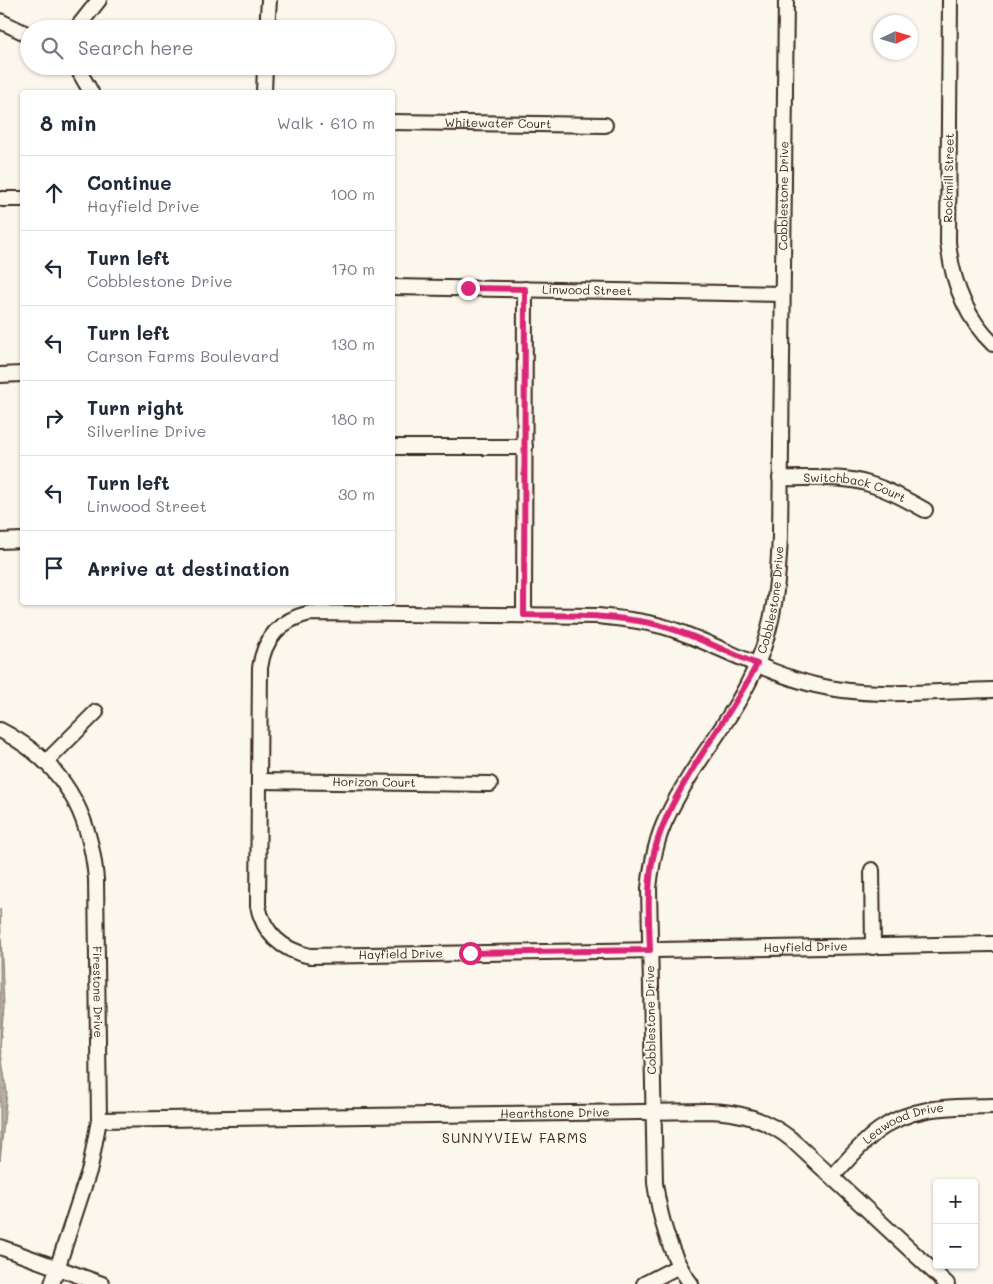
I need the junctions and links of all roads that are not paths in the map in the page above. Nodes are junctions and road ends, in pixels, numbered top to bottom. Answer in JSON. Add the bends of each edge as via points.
{"nodes":[{"id":1,"x":99,"y":0,"type":"edge"},
{"id":2,"x":269,"y":0,"type":"edge"},
{"id":3,"x":786,"y":0,"type":"edge"},
{"id":4,"x":950,"y":0,"type":"edge"},
{"id":5,"x":83,"y":20,"type":"edge"},
{"id":6,"x":268,"y":20,"type":"edge"},
{"id":7,"x":0,"y":21,"type":"edge"},
{"id":8,"x":20,"y":31,"type":"edge"},
{"id":9,"x":81,"y":75,"type":"edge"},
{"id":10,"x":265,"y":75,"type":"edge"},
{"id":11,"x":90,"y":90,"type":"edge"},
{"id":12,"x":264,"y":90,"type":"edge"},
{"id":13,"x":395,"y":122,"type":"edge"},
{"id":14,"x":605,"y":125,"type":"dead end"},
{"id":15,"x":2,"y":199,"type":"dead end"},
{"id":16,"x":20,"y":199,"type":"edge"},
{"id":17,"x":395,"y":287,"type":"edge"},
{"id":18,"x":525,"y":289,"type":"junction"},
{"id":19,"x":782,"y":294,"type":"junction"},
{"id":20,"x":993,"y":344,"type":"edge"},
{"id":21,"x":20,"y":374,"type":"edge"},
{"id":22,"x":0,"y":375,"type":"edge"},
{"id":23,"x":395,"y":447,"type":"edge"},
{"id":24,"x":524,"y":447,"type":"junction"},
{"id":25,"x":780,"y":478,"type":"junction"},
{"id":26,"x":925,"y":510,"type":"dead end"},
{"id":27,"x":20,"y":540,"type":"edge"},
{"id":28,"x":0,"y":541,"type":"edge"},
{"id":29,"x":524,"y":615,"type":"junction"},
{"id":30,"x":757,"y":664,"type":"junction"},
{"id":31,"x":993,"y":690,"type":"edge"},
{"id":32,"x":96,"y":712,"type":"dead end"},
{"id":33,"x":0,"y":730,"type":"edge"},
{"id":34,"x":46,"y":762,"type":"junction"},
{"id":35,"x":259,"y":781,"type":"junction"},
{"id":36,"x":490,"y":784,"type":"dead end"},
{"id":37,"x":872,"y":870,"type":"dead end"},
{"id":38,"x":993,"y":944,"type":"edge"},
{"id":39,"x":873,"y":947,"type":"junction"},
{"id":40,"x":650,"y":950,"type":"junction"},
{"id":41,"x":993,"y":1106,"type":"edge"},
{"id":42,"x":653,"y":1112,"type":"junction"},
{"id":43,"x":99,"y":1120,"type":"junction"},
{"id":44,"x":832,"y":1177,"type":"junction"},
{"id":45,"x":0,"y":1247,"type":"edge"},
{"id":46,"x":679,"y":1266,"type":"junction"},
{"id":47,"x":56,"y":1268,"type":"junction"},
{"id":48,"x":52,"y":1284,"type":"edge"},
{"id":49,"x":102,"y":1284,"type":"edge"},
{"id":50,"x":644,"y":1284,"type":"edge"},
{"id":51,"x":690,"y":1284,"type":"edge"},
{"id":52,"x":947,"y":1284,"type":"edge"}],
"edges":[{"from":1,"to":5,"type":"street"},
{"from":2,"to":6,"type":"street"},
{"from":3,"to":19,"type":"street","name":"Cobblestone Drive"},
{"from":4,"to":20,"type":"street","name":"Rockmill Street","via":[[948,242],[951,266],[965,306]]},
{"from":7,"to":8,"type":"street"},
{"from":9,"to":11,"type":"street"},
{"from":10,"to":12,"type":"street"},
{"from":13,"to":14,"type":"street","name":"Whitewater Court"},
{"from":15,"to":16,"type":"street"},
{"from":17,"to":18,"type":"street","name":"Linwood Street"},
{"from":18,"to":19,"type":"street","name":"Linwood Street"},
{"from":18,"to":24,"type":"street"},
{"from":19,"to":25,"type":"street","name":"Cobblestone Drive"},
{"from":21,"to":22,"type":"street"},
{"from":23,"to":24,"type":"street"},
{"from":24,"to":29,"type":"street"},
{"from":25,"to":26,"type":"street","name":"Switchback Court","via":[[846,479],[867,483],[888,490]]},
{"from":25,"to":30,"type":"street","name":"Cobblestone Drive","via":[[778,578],[772,618]]},
{"from":27,"to":28,"type":"street"},
{"from":29,"to":30,"type":"street","name":"Hayfield Drive","via":[[598,616],[651,624]]},
{"from":29,"to":35,"type":"street","name":"Hayfield Drive","via":[[310,613],[285,622],[268,641],[262,654]]},
{"from":30,"to":31,"type":"street","name":"Hayfield Drive","via":[[788,677],[844,690]]},
{"from":30,"to":40,"type":"street","name":"Cobblestone Drive","via":[[743,693],[678,795],[658,838],[649,888]]},
{"from":32,"to":34,"type":"street"},
{"from":33,"to":34,"type":"street","name":"Firestone Drive","via":[[28,746]]},
{"from":34,"to":43,"type":"street","name":"Firestone Drive","via":[[57,772],[82,813],[93,851]]},
{"from":35,"to":36,"type":"street","name":"Horizon Court"},
{"from":35,"to":40,"type":"street","name":"Hayfield Drive","via":[[258,906],[274,939],[298,953],[310,956]]},
{"from":37,"to":39,"type":"street"},
{"from":38,"to":39,"type":"street","name":"Hayfield Drive"},
{"from":39,"to":40,"type":"street","name":"Hayfield Drive"},
{"from":40,"to":42,"type":"street","name":"Cobblestone Drive"},
{"from":41,"to":44,"type":"street","name":"Leawood Drive","via":[[946,1107],[910,1113],[877,1131]]},
{"from":42,"to":43,"type":"street","name":"Hearthstone Drive"},
{"from":42,"to":44,"type":"street","name":"Hearthstone Drive","via":[[710,1110],[746,1114],[783,1132]]},
{"from":42,"to":46,"type":"street","name":"Cobblestone Drive","via":[[658,1203]]},
{"from":43,"to":47,"type":"street","name":"Firestone Drive","via":[[90,1168]]},
{"from":44,"to":52,"type":"street","name":"Hearthstone Drive"},
{"from":45,"to":47,"type":"street"},
{"from":46,"to":50,"type":"street"},
{"from":46,"to":51,"type":"street","name":"Cobblestone Drive"},
{"from":47,"to":48,"type":"street","name":"Firestone Drive"},
{"from":47,"to":49,"type":"street"}]}
